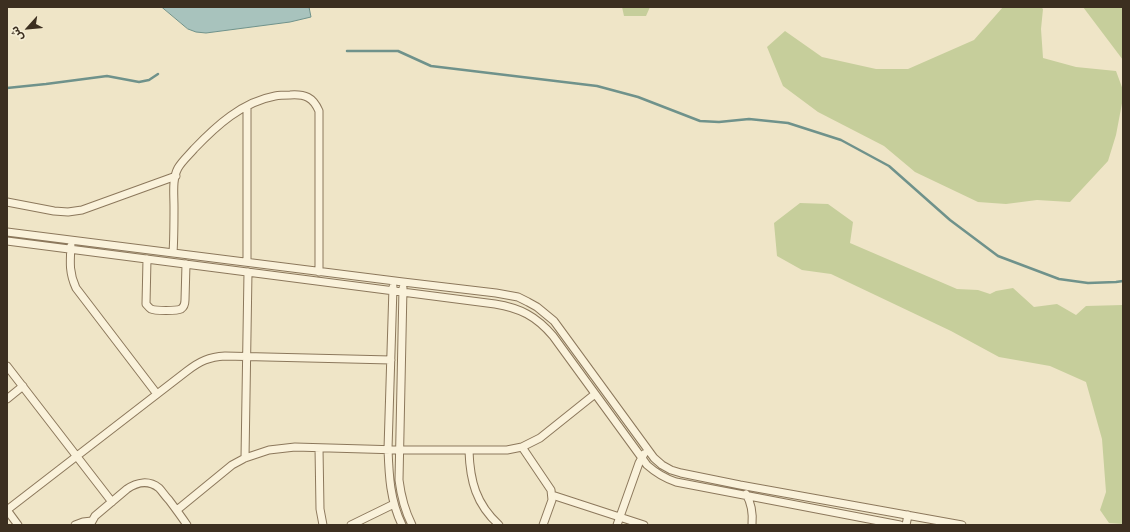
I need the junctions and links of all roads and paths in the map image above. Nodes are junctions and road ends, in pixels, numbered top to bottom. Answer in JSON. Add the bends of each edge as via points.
{"nodes":[{"id":1,"x":247,"y":106,"type":"junction"},
{"id":2,"x":176,"y":176,"type":"junction"},
{"id":3,"x":7,"y":202,"type":"edge"},
{"id":4,"x":7,"y":232,"type":"edge"},
{"id":5,"x":71,"y":240,"type":"junction"},
{"id":6,"x":7,"y":241,"type":"edge"},
{"id":7,"x":71,"y":249,"type":"junction"},
{"id":8,"x":173,"y":253,"type":"junction"},
{"id":9,"x":147,"y":259,"type":"junction"},
{"id":10,"x":247,"y":262,"type":"junction"},
{"id":11,"x":186,"y":264,"type":"junction"},
{"id":12,"x":248,"y":272,"type":"junction"},
{"id":13,"x":319,"y":272,"type":"junction"},
{"id":14,"x":393,"y":281,"type":"junction"},
{"id":15,"x":403,"y":282,"type":"junction"},
{"id":16,"x":393,"y":290,"type":"junction"},
{"id":17,"x":403,"y":291,"type":"junction"},
{"id":18,"x":247,"y":357,"type":"junction"},
{"id":19,"x":391,"y":360,"type":"junction"},
{"id":20,"x":7,"y":366,"type":"edge"},
{"id":21,"x":22,"y":385,"type":"junction"},
{"id":22,"x":7,"y":394,"type":"edge"},
{"id":23,"x":157,"y":394,"type":"junction"},
{"id":24,"x":595,"y":394,"type":"junction"},
{"id":25,"x":7,"y":399,"type":"edge"},
{"id":26,"x":522,"y":446,"type":"junction"},
{"id":27,"x":319,"y":448,"type":"junction"},
{"id":28,"x":388,"y":449,"type":"junction"},
{"id":29,"x":399,"y":450,"type":"junction"},
{"id":30,"x":469,"y":450,"type":"junction"},
{"id":31,"x":648,"y":450,"type":"junction"},
{"id":32,"x":77,"y":456,"type":"junction"},
{"id":33,"x":245,"y":458,"type":"junction"},
{"id":34,"x":642,"y":458,"type":"junction"},
{"id":35,"x":740,"y":485,"type":"junction"},
{"id":36,"x":552,"y":495,"type":"junction"},
{"id":37,"x":748,"y":496,"type":"junction"},
{"id":38,"x":112,"y":502,"type":"junction"},
{"id":39,"x":394,"y":505,"type":"junction"},
{"id":40,"x":7,"y":510,"type":"edge"},
{"id":41,"x":177,"y":510,"type":"junction"},
{"id":42,"x":908,"y":515,"type":"junction"},
{"id":43,"x":620,"y":517,"type":"junction"},
{"id":44,"x":91,"y":523,"type":"edge"},
{"id":45,"x":18,"y":525,"type":"edge"},
{"id":46,"x":75,"y":525,"type":"edge"},
{"id":47,"x":187,"y":525,"type":"edge"},
{"id":48,"x":323,"y":525,"type":"edge"},
{"id":49,"x":351,"y":525,"type":"edge"},
{"id":50,"x":360,"y":525,"type":"edge"},
{"id":51,"x":402,"y":525,"type":"edge"},
{"id":52,"x":412,"y":525,"type":"edge"},
{"id":53,"x":499,"y":525,"type":"edge"},
{"id":54,"x":543,"y":525,"type":"edge"},
{"id":55,"x":617,"y":525,"type":"edge"},
{"id":56,"x":644,"y":525,"type":"edge"},
{"id":57,"x":752,"y":525,"type":"edge"},
{"id":58,"x":900,"y":525,"type":"edge"},
{"id":59,"x":906,"y":525,"type":"edge"},
{"id":60,"x":962,"y":525,"type":"edge"}],
"edges":[{"from":1,"to":2,"type":"street","via":[[206,137],[182,162]]},
{"from":1,"to":10,"type":"street"},
{"from":1,"to":13,"type":"street","via":[[275,96],[302,95],[313,100],[319,111]]},
{"from":2,"to":3,"type":"street","via":[[82,210],[54,211]]},
{"from":2,"to":8,"type":"street"},
{"from":4,"to":5,"type":"street"},
{"from":5,"to":7,"type":"street"},
{"from":5,"to":8,"type":"street"},
{"from":6,"to":7,"type":"street"},
{"from":7,"to":9,"type":"street"},
{"from":7,"to":23,"type":"street","via":[[70,269],[76,288]]},
{"from":8,"to":10,"type":"street"},
{"from":9,"to":11,"type":"street"},
{"from":9,"to":11,"type":"street","via":[[146,304],[154,310],[176,310],[184,306]]},
{"from":10,"to":13,"type":"street"},
{"from":11,"to":12,"type":"street"},
{"from":12,"to":16,"type":"street"},
{"from":12,"to":18,"type":"street"},
{"from":13,"to":14,"type":"street"},
{"from":14,"to":15,"type":"street"},
{"from":14,"to":16,"type":"street"},
{"from":15,"to":17,"type":"street"},
{"from":15,"to":31,"type":"street","via":[[518,297],[537,307],[561,330]]},
{"from":16,"to":17,"type":"street"},
{"from":16,"to":19,"type":"street"},
{"from":17,"to":24,"type":"street","via":[[506,305],[527,313],[553,336]]},
{"from":17,"to":29,"type":"street"},
{"from":18,"to":19,"type":"street"},
{"from":18,"to":23,"type":"street","via":[[215,357],[205,360]]},
{"from":18,"to":33,"type":"street"},
{"from":19,"to":28,"type":"street"},
{"from":20,"to":21,"type":"street"},
{"from":21,"to":22,"type":"street"},
{"from":21,"to":25,"type":"street"},
{"from":21,"to":32,"type":"street"},
{"from":23,"to":32,"type":"street"},
{"from":24,"to":26,"type":"street","via":[[540,438]]},
{"from":24,"to":34,"type":"street"},
{"from":26,"to":30,"type":"street","via":[[498,451]]},
{"from":26,"to":36,"type":"street"},
{"from":27,"to":28,"type":"street"},
{"from":27,"to":33,"type":"street","via":[[282,448]]},
{"from":27,"to":48,"type":"street","via":[[320,509]]},
{"from":28,"to":29,"type":"street"},
{"from":28,"to":39,"type":"street"},
{"from":29,"to":30,"type":"street"},
{"from":29,"to":52,"type":"street","via":[[400,490]]},
{"from":30,"to":53,"type":"street","via":[[469,466],[476,494],[483,508]]},
{"from":31,"to":34,"type":"street"},
{"from":31,"to":35,"type":"street","via":[[670,470]]},
{"from":32,"to":38,"type":"street"},
{"from":32,"to":40,"type":"street"},
{"from":33,"to":41,"type":"street","via":[[220,474]]},
{"from":34,"to":37,"type":"street","via":[[656,473],[676,482]]},
{"from":34,"to":43,"type":"street"},
{"from":35,"to":37,"type":"street"},
{"from":35,"to":42,"type":"street"},
{"from":36,"to":43,"type":"street"},
{"from":36,"to":54,"type":"street"},
{"from":37,"to":57,"type":"street","via":[[752,510]]},
{"from":37,"to":58,"type":"street"},
{"from":38,"to":41,"type":"street","via":[[133,485],[146,483],[159,488]]},
{"from":38,"to":44,"type":"street","via":[[95,516]]},
{"from":39,"to":49,"type":"street"},
{"from":39,"to":50,"type":"street"},
{"from":39,"to":51,"type":"street"},
{"from":40,"to":45,"type":"street"},
{"from":41,"to":47,"type":"street"},
{"from":42,"to":59,"type":"street"},
{"from":42,"to":60,"type":"street"},
{"from":43,"to":55,"type":"street"},
{"from":43,"to":56,"type":"street"},
{"from":44,"to":46,"type":"street"}]}
